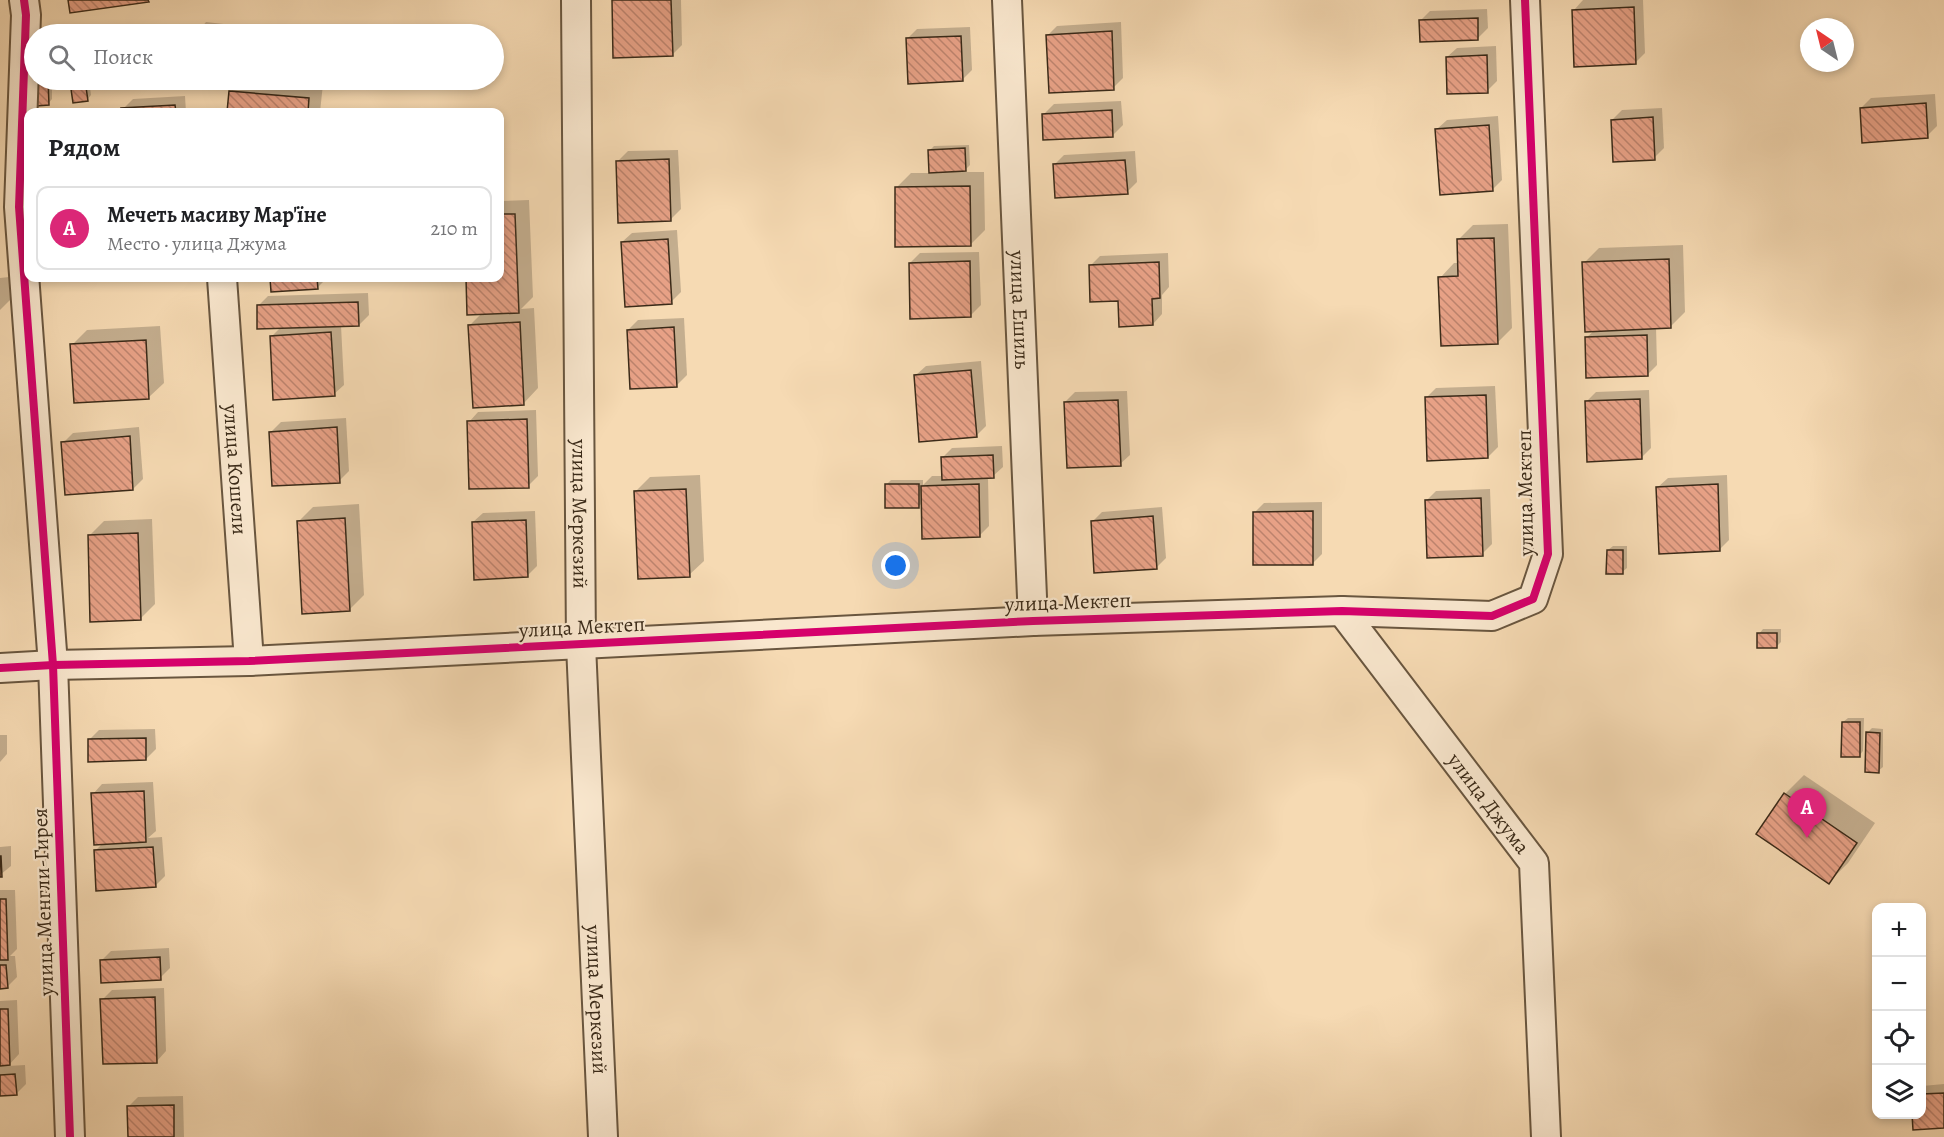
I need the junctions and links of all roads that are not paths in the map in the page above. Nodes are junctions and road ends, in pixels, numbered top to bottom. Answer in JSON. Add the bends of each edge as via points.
{"nodes":[{"id":1,"x":24,"y":0,"type":"edge"},
{"id":2,"x":576,"y":0,"type":"edge"},
{"id":3,"x":1007,"y":0,"type":"edge"},
{"id":4,"x":1525,"y":0,"type":"edge"},
{"id":5,"x":26,"y":24,"type":"edge"},
{"id":6,"x":24,"y":54,"type":"edge"},
{"id":7,"x":16,"y":208,"type":"edge"},
{"id":8,"x":222,"y":282,"type":"edge"},
{"id":9,"x":1342,"y":611,"type":"junction"},
{"id":10,"x":1033,"y":621,"type":"junction"},
{"id":11,"x":581,"y":645,"type":"junction"},
{"id":12,"x":249,"y":661,"type":"junction"},
{"id":13,"x":53,"y":665,"type":"junction"},
{"id":14,"x":0,"y":668,"type":"edge"},
{"id":15,"x":70,"y":1137,"type":"edge"},
{"id":16,"x":603,"y":1137,"type":"edge"},
{"id":17,"x":1546,"y":1137,"type":"edge"}],
"edges":[{"from":1,"to":5,"type":"street","name":"улица Менгли-Гирея"},
{"from":2,"to":11,"type":"street","name":"улица Меркезий"},
{"from":3,"to":10,"type":"street","name":"улица Ешиль"},
{"from":4,"to":9,"type":"street","name":"улица Мектеп","via":[[1548,554],[1533,599],[1492,616]]},
{"from":6,"to":7,"type":"street","name":"улица Менгли-Гирея"},
{"from":7,"to":13,"type":"street","name":"улица Менгли-Гирея"},
{"from":8,"to":12,"type":"street","name":"улица Кошели"},
{"from":9,"to":10,"type":"street","name":"улица Мектеп"},
{"from":9,"to":17,"type":"street","name":"улица Джума","via":[[1534,863]]},
{"from":10,"to":11,"type":"street","name":"улица Мектеп"},
{"from":11,"to":12,"type":"street","name":"улица Мектеп"},
{"from":11,"to":16,"type":"street","name":"улица Меркезий"},
{"from":12,"to":13,"type":"street","name":"улица Мектеп"},
{"from":13,"to":14,"type":"street","name":"улица Мектеп"},
{"from":13,"to":15,"type":"street","name":"улица Менгли-Гирея"}]}
